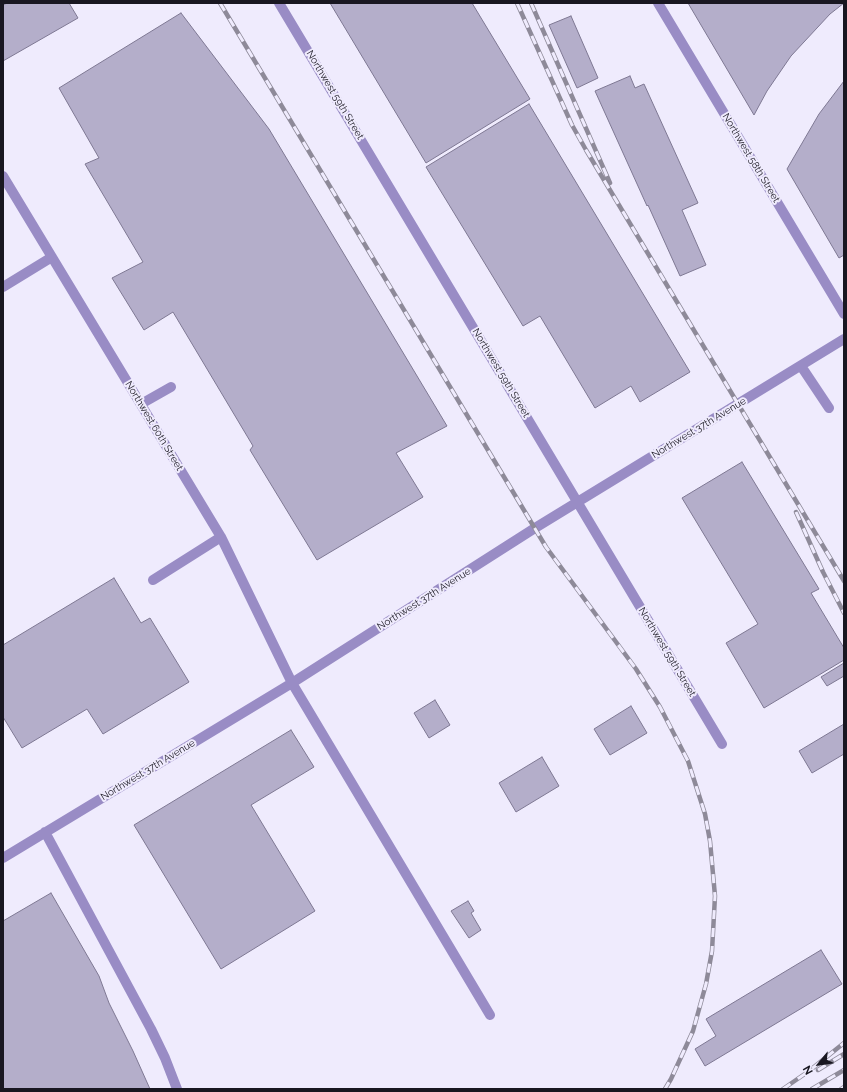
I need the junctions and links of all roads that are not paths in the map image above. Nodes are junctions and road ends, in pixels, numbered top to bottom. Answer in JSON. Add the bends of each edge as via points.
{"nodes":[{"id":1,"x":279,"y":3,"type":"edge"},
{"id":2,"x":658,"y":3,"type":"edge"},
{"id":3,"x":3,"y":176,"type":"edge"},
{"id":4,"x":52,"y":257,"type":"junction"},
{"id":5,"x":3,"y":287,"type":"edge"},
{"id":6,"x":844,"y":314,"type":"edge"},
{"id":7,"x":844,"y":339,"type":"edge"},
{"id":8,"x":801,"y":366,"type":"junction"},
{"id":9,"x":171,"y":387,"type":"dead end"},
{"id":10,"x":141,"y":404,"type":"junction"},
{"id":11,"x":829,"y":408,"type":"dead end"},
{"id":12,"x":578,"y":502,"type":"junction"},
{"id":13,"x":221,"y":537,"type":"junction"},
{"id":14,"x":153,"y":580,"type":"dead end"},
{"id":15,"x":292,"y":682,"type":"junction"},
{"id":16,"x":722,"y":744,"type":"dead end"},
{"id":17,"x":45,"y":832,"type":"junction"},
{"id":18,"x":3,"y":858,"type":"edge"},
{"id":19,"x":490,"y":1015,"type":"dead end"},
{"id":20,"x":177,"y":1089,"type":"edge"}],
"edges":[{"from":1,"to":12,"type":"street","name":"Northwest 59th Street"},
{"from":2,"to":6,"type":"street","name":"Northwest 58th Street"},
{"from":3,"to":4,"type":"street","name":"Northwest 60th Street"},
{"from":4,"to":5,"type":"street"},
{"from":4,"to":10,"type":"street","name":"Northwest 60th Street"},
{"from":7,"to":8,"type":"street","name":"Northwest 37th Avenue"},
{"from":8,"to":11,"type":"street"},
{"from":8,"to":12,"type":"street","name":"Northwest 37th Avenue"},
{"from":9,"to":10,"type":"street"},
{"from":10,"to":13,"type":"street","name":"Northwest 60th Street"},
{"from":12,"to":15,"type":"street","name":"Northwest 37th Avenue"},
{"from":12,"to":16,"type":"street","name":"Northwest 59th Street"},
{"from":13,"to":14,"type":"street"},
{"from":13,"to":15,"type":"street","name":"Northwest 60th Street"},
{"from":15,"to":17,"type":"street","name":"Northwest 37th Avenue"},
{"from":15,"to":19,"type":"street","name":"Northwest 60th Street"},
{"from":17,"to":18,"type":"street","name":"Northwest 37th Avenue"},
{"from":17,"to":20,"type":"street","via":[[151,1029]]}]}
